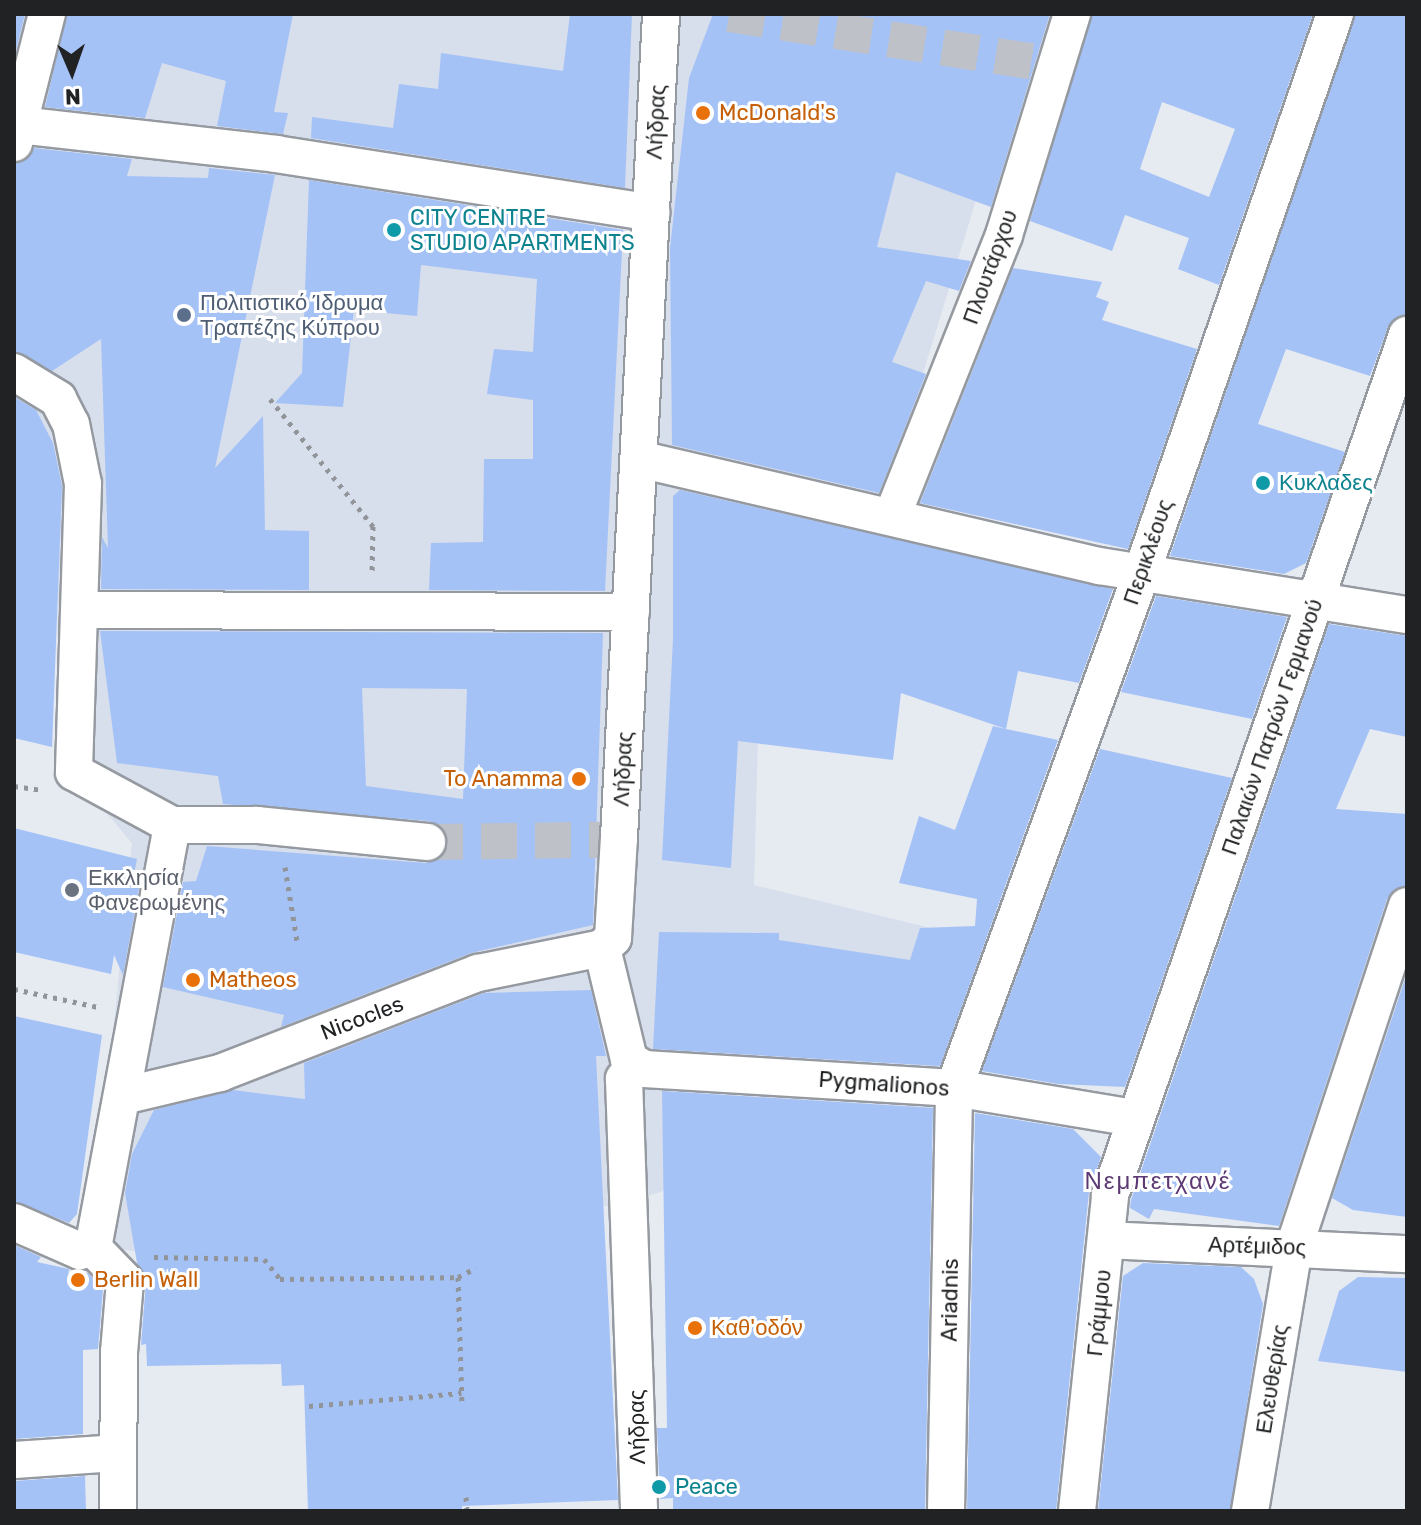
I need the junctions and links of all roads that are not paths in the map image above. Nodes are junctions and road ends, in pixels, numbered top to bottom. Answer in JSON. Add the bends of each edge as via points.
{"nodes":[{"id":1,"x":47,"y":14,"type":"edge"},
{"id":2,"x":661,"y":14,"type":"edge"},
{"id":3,"x":1072,"y":14,"type":"edge"},
{"id":4,"x":1335,"y":14,"type":"edge"},
{"id":5,"x":17,"y":134,"type":"edge"},
{"id":6,"x":651,"y":213,"type":"junction"},
{"id":7,"x":1407,"y":335,"type":"edge"},
{"id":8,"x":14,"y":372,"type":"edge"},
{"id":9,"x":639,"y":459,"type":"junction"},
{"id":10,"x":893,"y":514,"type":"junction"},
{"id":11,"x":1142,"y":572,"type":"junction"},
{"id":12,"x":1318,"y":599,"type":"junction"},
{"id":13,"x":83,"y":610,"type":"junction"},
{"id":14,"x":631,"y":612,"type":"junction"},
{"id":15,"x":1407,"y":615,"type":"edge"},
{"id":16,"x":172,"y":825,"type":"junction"},
{"id":17,"x":427,"y":842,"type":"tunnel mouth"},
{"id":18,"x":1407,"y":906,"type":"edge"},
{"id":19,"x":602,"y":948,"type":"junction"},
{"id":20,"x":635,"y":1064,"type":"junction"},
{"id":21,"x":954,"y":1088,"type":"junction"},
{"id":22,"x":123,"y":1096,"type":"junction"},
{"id":23,"x":1133,"y":1118,"type":"junction"},
{"id":24,"x":14,"y":1222,"type":"edge"},
{"id":25,"x":1107,"y":1240,"type":"junction"},
{"id":26,"x":1294,"y":1247,"type":"junction"},
{"id":27,"x":93,"y":1248,"type":"junction"},
{"id":28,"x":1407,"y":1254,"type":"edge"},
{"id":29,"x":116,"y":1453,"type":"junction"},
{"id":30,"x":14,"y":1460,"type":"edge"},
{"id":31,"x":118,"y":1511,"type":"edge"},
{"id":32,"x":639,"y":1511,"type":"edge"},
{"id":33,"x":946,"y":1511,"type":"edge"},
{"id":34,"x":1077,"y":1511,"type":"edge"},
{"id":35,"x":1250,"y":1511,"type":"edge"}],
"edges":[{"from":1,"to":5,"type":"street"},
{"from":2,"to":6,"type":"street","name":"Λήδρας"},
{"from":3,"to":10,"type":"street","name":"Πλουτάρχου","via":[[1049,64],[1004,235]]},
{"from":4,"to":11,"type":"street","name":"Περικλέους"},
{"from":5,"to":6,"type":"street","via":[[276,154]]},
{"from":6,"to":9,"type":"street","name":"Λήδρας"},
{"from":7,"to":12,"type":"street","name":"Παλαιών Πατρών Γερμανού","via":[[1323,568]]},
{"from":8,"to":13,"type":"street","via":[[58,399],[71,424],[83,484]]},
{"from":9,"to":10,"type":"street"},
{"from":9,"to":14,"type":"street","name":"Λήδρας"},
{"from":10,"to":11,"type":"street"},
{"from":11,"to":12,"type":"street"},
{"from":11,"to":21,"type":"street","name":"Περικλέους"},
{"from":12,"to":15,"type":"street"},
{"from":12,"to":23,"type":"street","name":"Παλαιών Πατρών Γερμανού"},
{"from":13,"to":14,"type":"street"},
{"from":13,"to":16,"type":"street","via":[[65,782]]},
{"from":14,"to":19,"type":"street","name":"Λήδρας","via":[[611,839],[613,938]]},
{"from":16,"to":17,"type":"street","via":[[279,827]]},
{"from":16,"to":22,"type":"street"},
{"from":18,"to":26,"type":"street","name":"Ελευθερίας"},
{"from":19,"to":20,"type":"street","via":[[629,1060]]},
{"from":19,"to":22,"type":"street","name":"Nicocles","via":[[478,973],[220,1073]]},
{"from":20,"to":21,"type":"street","name":"Pygmalionos","via":[[644,1069]]},
{"from":20,"to":32,"type":"street","name":"Λήδρας","via":[[624,1079]]},
{"from":21,"to":23,"type":"street","name":"Pygmalionos"},
{"from":21,"to":33,"type":"street","name":"Ariadnis"},
{"from":22,"to":27,"type":"street"},
{"from":23,"to":25,"type":"street","name":"Γράμμου","via":[[1110,1195]]},
{"from":24,"to":27,"type":"street","via":[[80,1251]]},
{"from":25,"to":26,"type":"street","name":"Αρτέμιδος"},
{"from":25,"to":34,"type":"street","name":"Γράμμου"},
{"from":26,"to":28,"type":"street","name":"Αρτέμιδος"},
{"from":26,"to":35,"type":"street","name":"Ελευθερίας"},
{"from":27,"to":29,"type":"street","via":[[125,1281]]},
{"from":29,"to":30,"type":"street"},
{"from":29,"to":31,"type":"street"}]}
